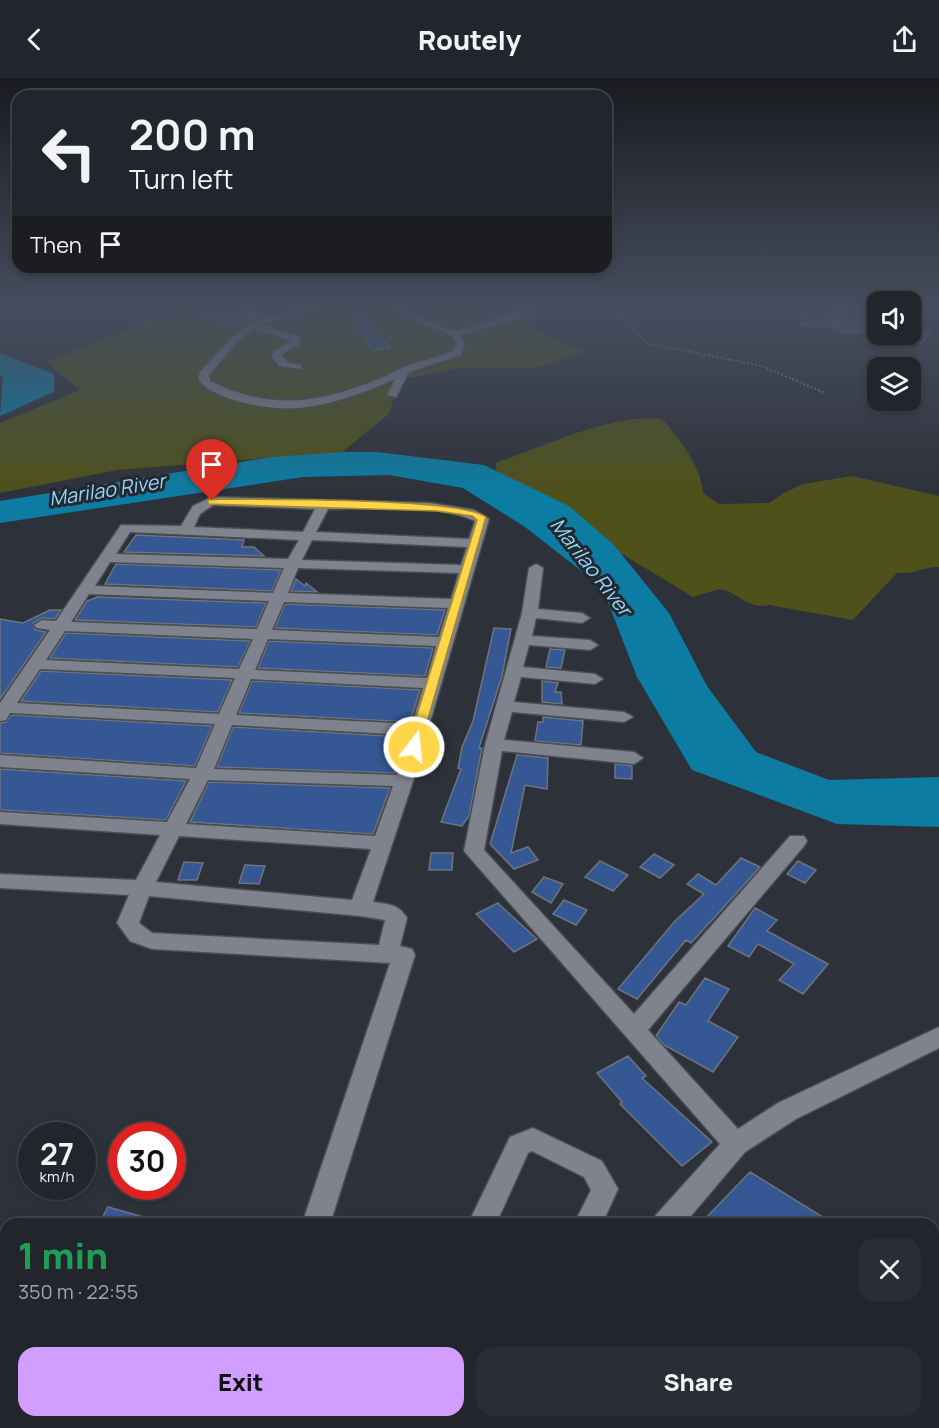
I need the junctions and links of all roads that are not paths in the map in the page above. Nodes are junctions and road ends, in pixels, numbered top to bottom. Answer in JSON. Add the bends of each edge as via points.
{"nodes":[{"id":1,"x":207,"y":371,"type":"edge"},
{"id":2,"x":403,"y":371,"type":"edge"},
{"id":3,"x":404,"y":371,"type":"edge"},
{"id":4,"x":392,"y":395,"type":"dead end"},
{"id":5,"x":323,"y":505,"type":"junction"},
{"id":6,"x":186,"y":531,"type":"junction"},
{"id":7,"x":309,"y":535,"type":"junction"},
{"id":8,"x":474,"y":543,"type":"junction"},
{"id":9,"x":106,"y":558,"type":"junction"},
{"id":10,"x":294,"y":562,"type":"junction"},
{"id":11,"x":536,"y":568,"type":"dead end"},
{"id":12,"x":468,"y":569,"type":"junction"},
{"id":13,"x":87,"y":590,"type":"junction"},
{"id":14,"x":279,"y":597,"type":"junction"},
{"id":15,"x":457,"y":604,"type":"junction"},
{"id":16,"x":530,"y":613,"type":"junction"},
{"id":17,"x":582,"y":618,"type":"dead end"},
{"id":18,"x":42,"y":624,"type":"dead end"},
{"id":19,"x":63,"y":625,"type":"junction"},
{"id":20,"x":264,"y":633,"type":"junction"},
{"id":21,"x":522,"y":640,"type":"junction"},
{"id":22,"x":446,"y":642,"type":"junction"},
{"id":23,"x":590,"y":645,"type":"dead end"},
{"id":24,"x":36,"y":664,"type":"junction"},
{"id":25,"x":515,"y":671,"type":"junction"},
{"id":26,"x":246,"y":674,"type":"junction"},
{"id":27,"x":595,"y":679,"type":"dead end"},
{"id":28,"x":433,"y":683,"type":"junction"},
{"id":29,"x":506,"y":706,"type":"junction"},
{"id":30,"x":3,"y":712,"type":"edge"},
{"id":31,"x":624,"y":717,"type":"dead end"},
{"id":32,"x":226,"y":719,"type":"junction"},
{"id":33,"x":419,"y":730,"type":"junction"},
{"id":34,"x":494,"y":745,"type":"junction"},
{"id":35,"x":634,"y":758,"type":"dead end"},
{"id":36,"x":0,"y":761,"type":"edge"},
{"id":37,"x":202,"y":774,"type":"junction"},
{"id":38,"x":404,"y":782,"type":"junction"},
{"id":39,"x":0,"y":818,"type":"edge"},
{"id":40,"x":173,"y":829,"type":"junction"},
{"id":41,"x":797,"y":841,"type":"dead end"},
{"id":42,"x":384,"y":843,"type":"junction"},
{"id":43,"x":0,"y":881,"type":"edge"},
{"id":44,"x":141,"y":888,"type":"junction"},
{"id":45,"x":360,"y":908,"type":"junction"},
{"id":46,"x":388,"y":953,"type":"junction"},
{"id":47,"x":634,"y":1030,"type":"junction"},
{"id":48,"x":939,"y":1037,"type":"edge"},
{"id":49,"x":736,"y":1144,"type":"junction"},
{"id":50,"x":318,"y":1218,"type":"edge"},
{"id":51,"x":485,"y":1218,"type":"edge"},
{"id":52,"x":591,"y":1218,"type":"edge"},
{"id":53,"x":671,"y":1218,"type":"edge"}],
"edges":[{"from":1,"to":2,"type":"street","via":[[206,383],[234,397],[297,405],[336,397]]},
{"from":3,"to":4,"type":"street"},
{"from":5,"to":6,"type":"street","via":[[212,501],[200,505],[191,515]]},
{"from":5,"to":7,"type":"street"},
{"from":5,"to":8,"type":"street","via":[[437,508],[475,514],[482,519]]},
{"from":6,"to":7,"type":"street"},
{"from":6,"to":9,"type":"street","via":[[126,528]]},
{"from":7,"to":8,"type":"street"},
{"from":7,"to":10,"type":"street"},
{"from":8,"to":12,"type":"street"},
{"from":9,"to":10,"type":"street"},
{"from":9,"to":13,"type":"street"},
{"from":10,"to":12,"type":"street"},
{"from":10,"to":14,"type":"street"},
{"from":11,"to":16,"type":"street"},
{"from":12,"to":15,"type":"street"},
{"from":13,"to":14,"type":"street"},
{"from":13,"to":19,"type":"street"},
{"from":14,"to":15,"type":"street"},
{"from":14,"to":20,"type":"street"},
{"from":15,"to":22,"type":"street"},
{"from":16,"to":17,"type":"street"},
{"from":16,"to":21,"type":"street"},
{"from":18,"to":19,"type":"street"},
{"from":19,"to":20,"type":"street"},
{"from":19,"to":24,"type":"street"},
{"from":20,"to":22,"type":"street"},
{"from":20,"to":26,"type":"street"},
{"from":21,"to":23,"type":"street"},
{"from":21,"to":25,"type":"street"},
{"from":22,"to":28,"type":"street"},
{"from":24,"to":26,"type":"street"},
{"from":24,"to":30,"type":"street"},
{"from":25,"to":27,"type":"street"},
{"from":25,"to":29,"type":"street"},
{"from":26,"to":28,"type":"street"},
{"from":26,"to":32,"type":"street"},
{"from":28,"to":33,"type":"street"},
{"from":29,"to":31,"type":"street"},
{"from":29,"to":34,"type":"street"},
{"from":30,"to":32,"type":"street"},
{"from":32,"to":33,"type":"street"},
{"from":32,"to":37,"type":"street"},
{"from":33,"to":38,"type":"street"},
{"from":34,"to":35,"type":"street"},
{"from":34,"to":47,"type":"street","via":[[474,851]]},
{"from":36,"to":37,"type":"street"},
{"from":37,"to":38,"type":"street"},
{"from":37,"to":40,"type":"street"},
{"from":38,"to":42,"type":"street"},
{"from":39,"to":40,"type":"street"},
{"from":40,"to":42,"type":"street"},
{"from":40,"to":44,"type":"street"},
{"from":41,"to":47,"type":"street"},
{"from":42,"to":45,"type":"street"},
{"from":43,"to":44,"type":"street"},
{"from":44,"to":45,"type":"street"},
{"from":44,"to":46,"type":"street","via":[[128,923],[132,932],[152,941]]},
{"from":45,"to":46,"type":"street","via":[[389,912],[396,918]]},
{"from":46,"to":50,"type":"street","via":[[404,955]]},
{"from":47,"to":49,"type":"street"},
{"from":48,"to":49,"type":"street","via":[[787,1111]]},
{"from":49,"to":53,"type":"street"},
{"from":51,"to":52,"type":"street","via":[[519,1145],[533,1139],[593,1169],[606,1189]]}]}
